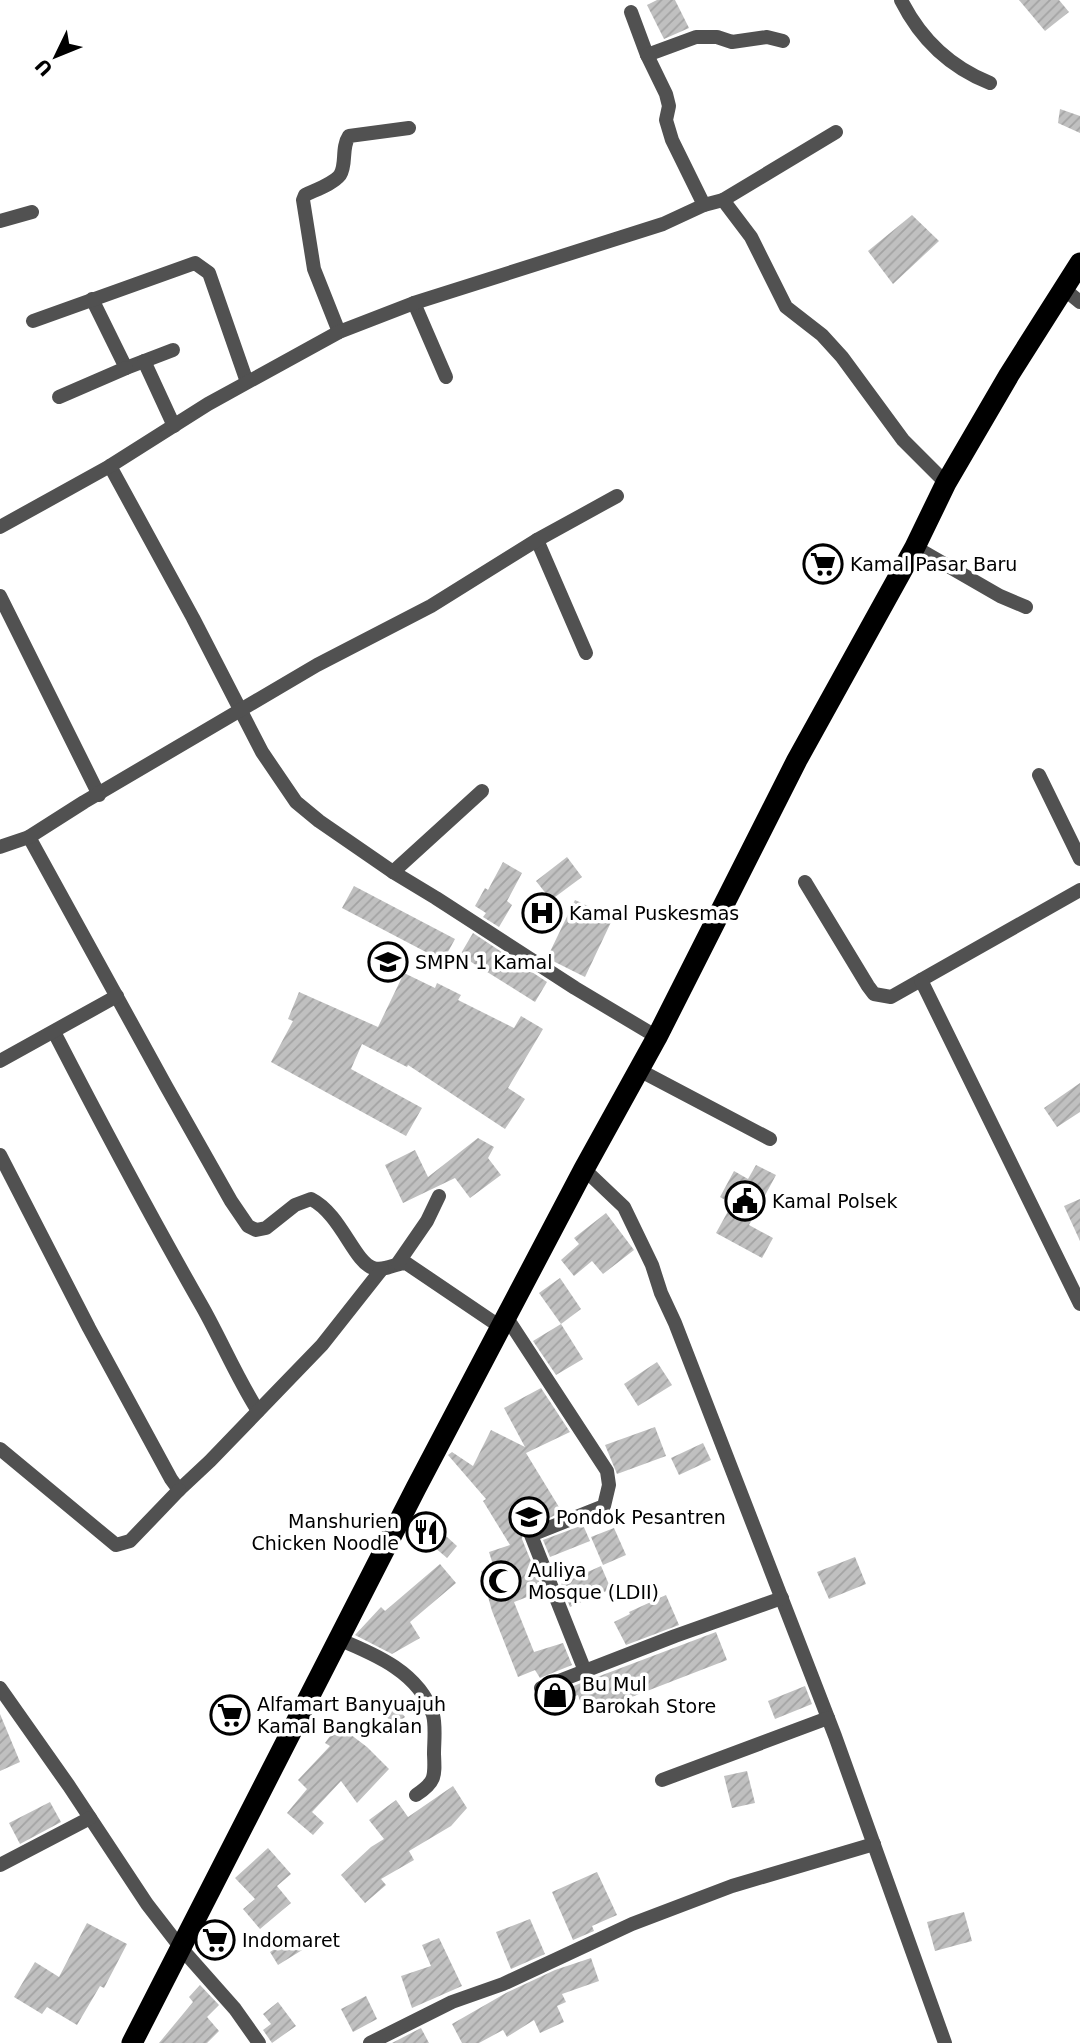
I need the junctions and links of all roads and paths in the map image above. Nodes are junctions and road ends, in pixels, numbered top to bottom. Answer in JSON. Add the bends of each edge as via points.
{"nodes":[{"id":1,"x":901,"y":0,"type":"edge"},
{"id":2,"x":631,"y":12,"type":"dead end"},
{"id":3,"x":783,"y":41,"type":"dead end"},
{"id":4,"x":648,"y":55,"type":"junction"},
{"id":5,"x":990,"y":83,"type":"dead end"},
{"id":6,"x":409,"y":128,"type":"dead end"},
{"id":7,"x":836,"y":132,"type":"dead end"},
{"id":8,"x":723,"y":200,"type":"junction"},
{"id":9,"x":704,"y":205,"type":"junction"},
{"id":10,"x":32,"y":212,"type":"dead end"},
{"id":11,"x":0,"y":221,"type":"edge"},
{"id":12,"x":1080,"y":263,"type":"edge"},
{"id":13,"x":1072,"y":296,"type":"edge"},
{"id":14,"x":92,"y":299,"type":"junction"},
{"id":15,"x":414,"y":303,"type":"junction"},
{"id":16,"x":33,"y":321,"type":"dead end"},
{"id":17,"x":339,"y":332,"type":"junction"},
{"id":18,"x":173,"y":349,"type":"dead end"},
{"id":19,"x":144,"y":361,"type":"junction"},
{"id":20,"x":126,"y":368,"type":"junction"},
{"id":21,"x":446,"y":377,"type":"dead end"},
{"id":22,"x":247,"y":383,"type":"junction"},
{"id":23,"x":59,"y":397,"type":"dead end"},
{"id":24,"x":174,"y":426,"type":"junction"},
{"id":25,"x":110,"y":466,"type":"junction"},
{"id":26,"x":946,"y":483,"type":"junction"},
{"id":27,"x":617,"y":496,"type":"dead end"},
{"id":28,"x":0,"y":527,"type":"edge"},
{"id":29,"x":537,"y":540,"type":"junction"},
{"id":30,"x":915,"y":547,"type":"junction"},
{"id":31,"x":0,"y":596,"type":"edge"},
{"id":32,"x":1026,"y":607,"type":"dead end"},
{"id":33,"x":586,"y":653,"type":"dead end"},
{"id":34,"x":240,"y":711,"type":"junction"},
{"id":35,"x":1039,"y":775,"type":"dead end"},
{"id":36,"x":482,"y":791,"type":"dead end"},
{"id":37,"x":100,"y":794,"type":"junction"},
{"id":38,"x":29,"y":836,"type":"junction"},
{"id":39,"x":0,"y":847,"type":"edge"},
{"id":40,"x":1080,"y":859,"type":"edge"},
{"id":41,"x":393,"y":872,"type":"junction"},
{"id":42,"x":805,"y":882,"type":"dead end"},
{"id":43,"x":1080,"y":890,"type":"edge"},
{"id":44,"x":920,"y":980,"type":"junction"},
{"id":45,"x":117,"y":996,"type":"junction"},
{"id":46,"x":54,"y":1032,"type":"junction"},
{"id":47,"x":657,"y":1037,"type":"junction"},
{"id":48,"x":0,"y":1061,"type":"edge"},
{"id":49,"x":639,"y":1070,"type":"junction"},
{"id":50,"x":770,"y":1139,"type":"dead end"},
{"id":51,"x":0,"y":1155,"type":"edge"},
{"id":52,"x":584,"y":1169,"type":"junction"},
{"id":53,"x":439,"y":1195,"type":"dead end"},
{"id":54,"x":398,"y":1263,"type":"junction"},
{"id":55,"x":383,"y":1269,"type":"junction"},
{"id":56,"x":1080,"y":1304,"type":"edge"},
{"id":57,"x":505,"y":1323,"type":"junction"},
{"id":58,"x":258,"y":1411,"type":"junction"},
{"id":59,"x":0,"y":1450,"type":"edge"},
{"id":60,"x":179,"y":1490,"type":"junction"},
{"id":61,"x":782,"y":1598,"type":"junction"},
{"id":62,"x":338,"y":1639,"type":"junction"},
{"id":63,"x":585,"y":1671,"type":"junction"},
{"id":64,"x":0,"y":1688,"type":"edge"},
{"id":65,"x":541,"y":1688,"type":"dead end"},
{"id":66,"x":828,"y":1718,"type":"junction"},
{"id":67,"x":663,"y":1780,"type":"dead end"},
{"id":68,"x":416,"y":1795,"type":"dead end"},
{"id":69,"x":90,"y":1818,"type":"junction"},
{"id":70,"x":874,"y":1844,"type":"junction"},
{"id":71,"x":0,"y":1865,"type":"edge"},
{"id":72,"x":181,"y":1948,"type":"junction"},
{"id":73,"x":132,"y":2043,"type":"edge"},
{"id":74,"x":259,"y":2043,"type":"edge"},
{"id":75,"x":370,"y":2043,"type":"edge"},
{"id":76,"x":945,"y":2043,"type":"edge"}],
"edges":[{"from":1,"to":5,"type":"street","via":[[947,59]]},
{"from":2,"to":4,"type":"street"},
{"from":3,"to":4,"type":"street","via":[[767,37],[732,43],[696,37]]},
{"from":4,"to":9,"type":"street","via":[[666,94],[672,140]]},
{"from":6,"to":17,"type":"street","via":[[349,136],[342,172],[303,200],[314,269]]},
{"from":7,"to":8,"type":"street"},
{"from":8,"to":9,"type":"street"},
{"from":8,"to":26,"type":"street","via":[[751,237],[786,307],[835,349],[903,440]]},
{"from":9,"to":15,"type":"street","via":[[620,239]]},
{"from":10,"to":11,"type":"street"},
{"from":12,"to":13,"type":"highway"},
{"from":13,"to":26,"type":"highway","via":[[1009,375]]},
{"from":14,"to":16,"type":"street"},
{"from":14,"to":20,"type":"street"},
{"from":14,"to":22,"type":"street","via":[[195,263],[204,267]]},
{"from":15,"to":17,"type":"street"},
{"from":15,"to":21,"type":"street"},
{"from":17,"to":22,"type":"street"},
{"from":18,"to":19,"type":"street"},
{"from":19,"to":20,"type":"street"},
{"from":19,"to":24,"type":"street"},
{"from":20,"to":23,"type":"street"},
{"from":22,"to":24,"type":"street"},
{"from":24,"to":25,"type":"street"},
{"from":25,"to":28,"type":"street"},
{"from":25,"to":34,"type":"street"},
{"from":26,"to":30,"type":"highway"},
{"from":27,"to":29,"type":"street"},
{"from":29,"to":33,"type":"street"},
{"from":29,"to":34,"type":"street","via":[[430,606]]},
{"from":30,"to":32,"type":"street"},
{"from":30,"to":47,"type":"highway","via":[[797,761]]},
{"from":31,"to":37,"type":"street"},
{"from":34,"to":37,"type":"street"},
{"from":34,"to":41,"type":"street","via":[[296,802]]},
{"from":35,"to":40,"type":"street"},
{"from":36,"to":41,"type":"street"},
{"from":37,"to":38,"type":"street"},
{"from":38,"to":39,"type":"street"},
{"from":38,"to":45,"type":"street"},
{"from":41,"to":47,"type":"street"},
{"from":42,"to":44,"type":"street","via":[[874,994],[891,997]]},
{"from":43,"to":44,"type":"street"},
{"from":44,"to":56,"type":"street"},
{"from":45,"to":46,"type":"street"},
{"from":45,"to":55,"type":"street","via":[[248,1226],[266,1228],[295,1205],[311,1199],[329,1211],[371,1268]]},
{"from":46,"to":48,"type":"street"},
{"from":46,"to":58,"type":"street"},
{"from":47,"to":49,"type":"highway"},
{"from":49,"to":50,"type":"street"},
{"from":49,"to":52,"type":"highway"},
{"from":51,"to":60,"type":"street"},
{"from":52,"to":57,"type":"highway"},
{"from":52,"to":61,"type":"street","via":[[624,1208],[652,1265]]},
{"from":53,"to":54,"type":"street"},
{"from":54,"to":55,"type":"street"},
{"from":54,"to":57,"type":"street"},
{"from":55,"to":58,"type":"street","via":[[322,1345]]},
{"from":57,"to":62,"type":"highway"},
{"from":57,"to":63,"type":"street","via":[[607,1471],[610,1485],[604,1506],[531,1535]]},
{"from":58,"to":60,"type":"street"},
{"from":59,"to":60,"type":"street","via":[[116,1545],[130,1542]]},
{"from":61,"to":63,"type":"street"},
{"from":61,"to":66,"type":"street"},
{"from":62,"to":68,"type":"street","via":[[394,1665],[428,1705],[433,1717],[435,1777]]},
{"from":62,"to":72,"type":"highway"},
{"from":63,"to":65,"type":"street"},
{"from":64,"to":69,"type":"street"},
{"from":66,"to":67,"type":"street"},
{"from":66,"to":70,"type":"street"},
{"from":69,"to":71,"type":"street"},
{"from":69,"to":72,"type":"street"},
{"from":70,"to":75,"type":"street","via":[[732,1886],[632,1924]]},
{"from":70,"to":76,"type":"street"},
{"from":72,"to":73,"type":"highway"},
{"from":72,"to":74,"type":"street","via":[[212,1980]]}]}
